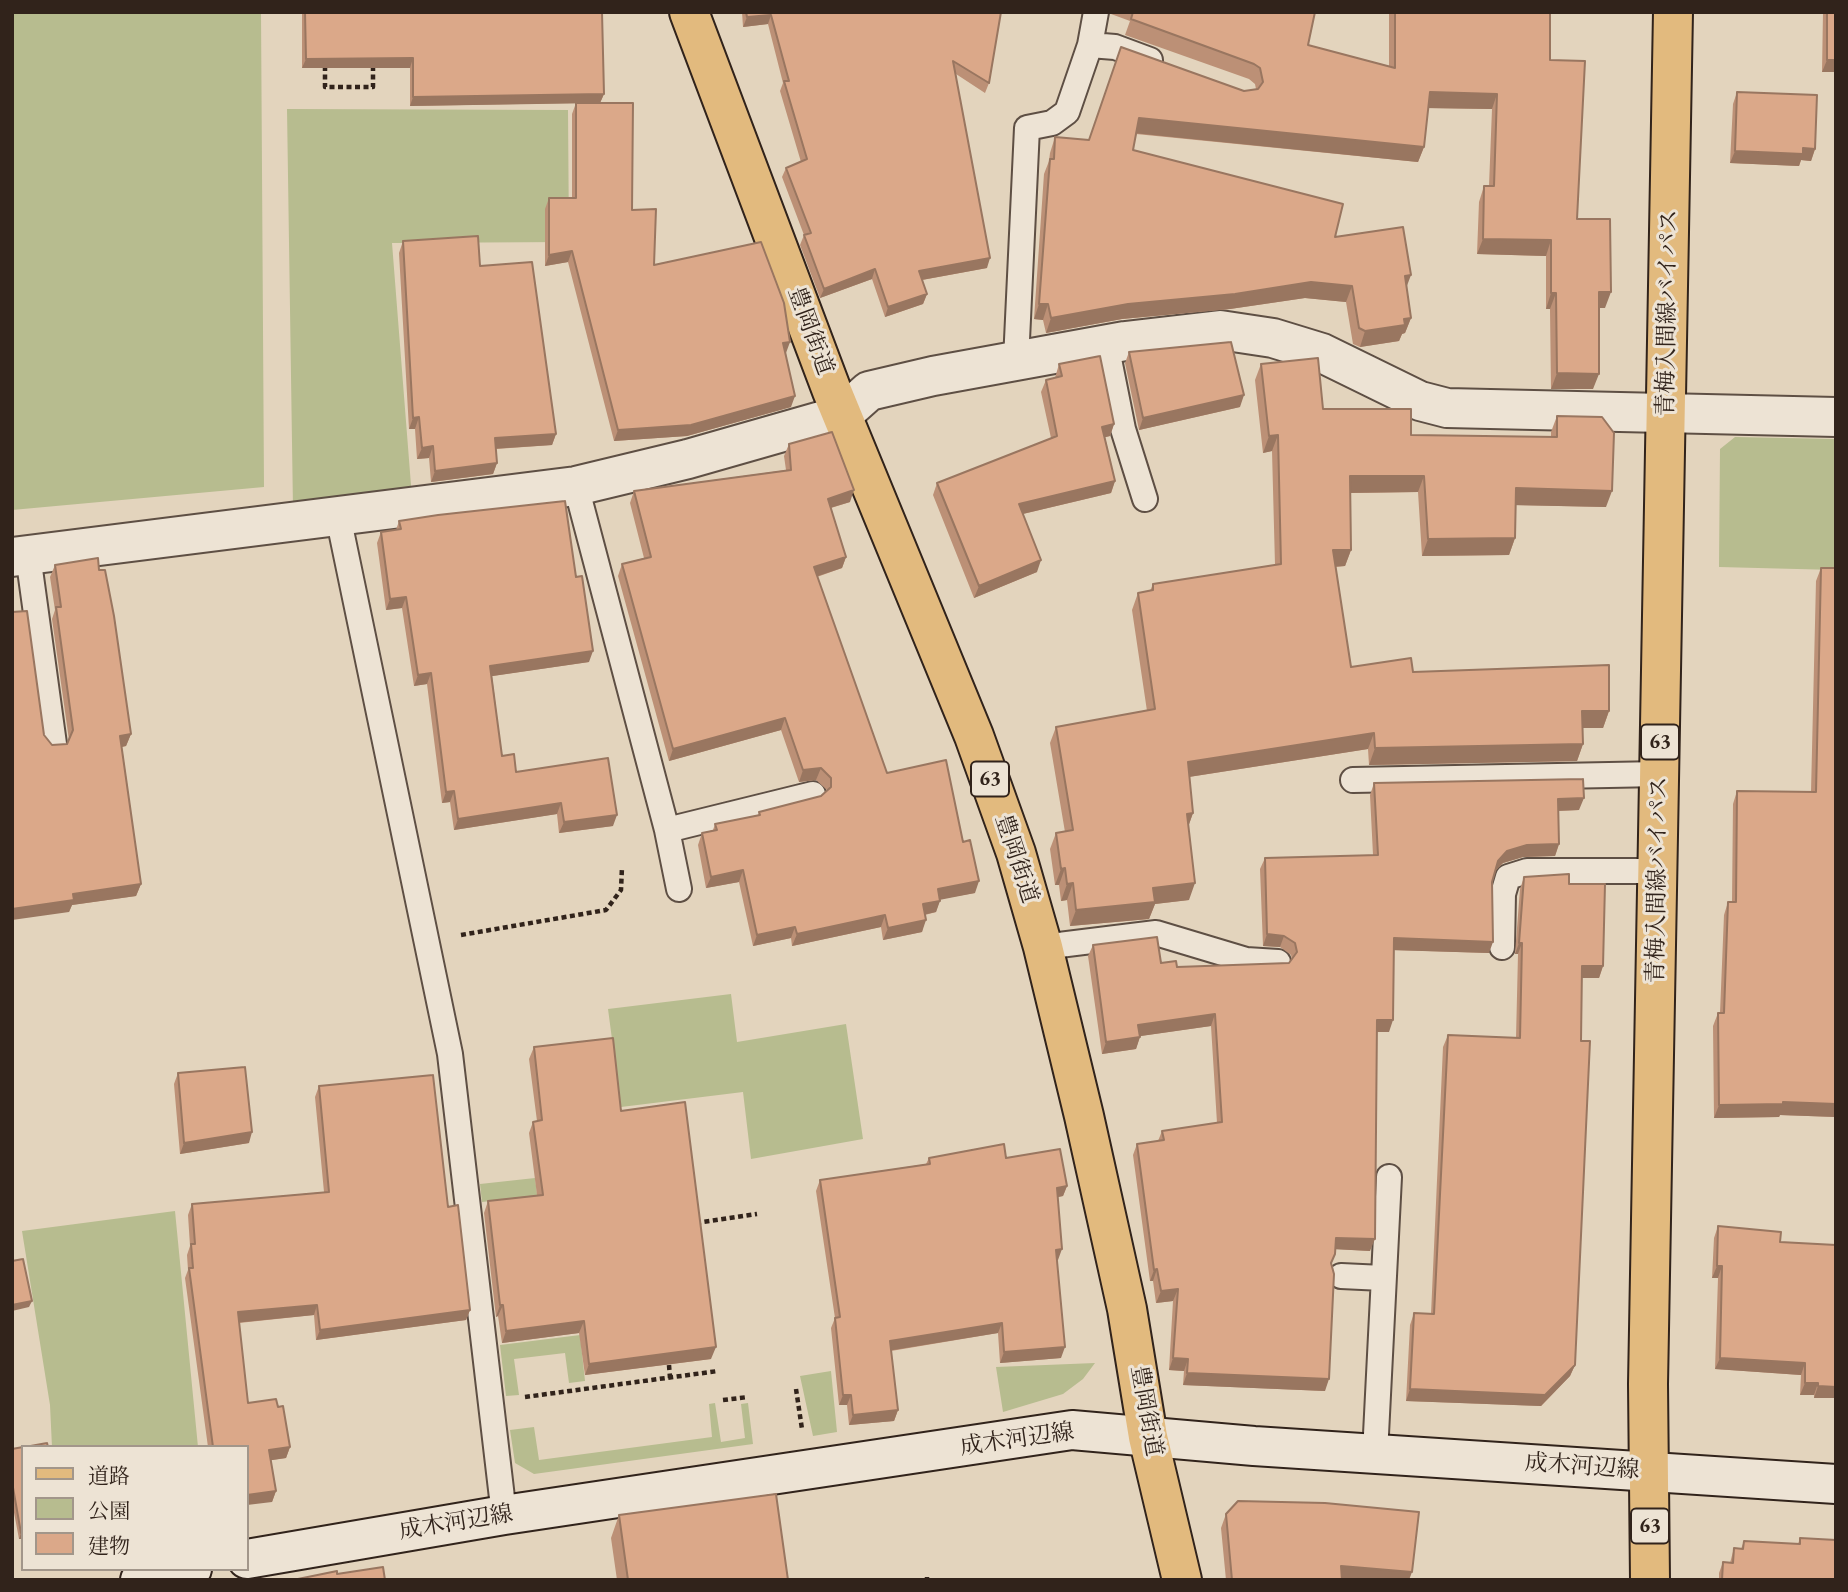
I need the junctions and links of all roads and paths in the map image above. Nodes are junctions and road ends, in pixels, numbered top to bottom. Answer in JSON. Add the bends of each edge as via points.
{"nodes":[{"id":1,"x":689,"y":12,"type":"edge"},
{"id":2,"x":1096,"y":12,"type":"edge"},
{"id":3,"x":1674,"y":12,"type":"edge"},
{"id":4,"x":1090,"y":45,"type":"junction"},
{"id":5,"x":373,"y":49,"type":"edge"},
{"id":6,"x":325,"y":62,"type":"edge"},
{"id":7,"x":1166,"y":66,"type":"edge"},
{"id":8,"x":1106,"y":344,"type":"junction"},
{"id":9,"x":1016,"y":361,"type":"junction"},
{"id":10,"x":1666,"y":413,"type":"junction"},
{"id":11,"x":842,"y":415,"type":"junction"},
{"id":12,"x":1836,"y":417,"type":"edge"},
{"id":13,"x":576,"y":486,"type":"junction"},
{"id":14,"x":1145,"y":499,"type":"dead end"},
{"id":15,"x":338,"y":516,"type":"junction"},
{"id":16,"x":20,"y":556,"type":"edge"},
{"id":17,"x":54,"y":744,"type":"edge"},
{"id":18,"x":1660,"y":774,"type":"junction"},
{"id":19,"x":1353,"y":780,"type":"dead end"},
{"id":20,"x":813,"y":794,"type":"dead end"},
{"id":21,"x":667,"y":830,"type":"junction"},
{"id":22,"x":622,"y":867,"type":"dead end"},
{"id":23,"x":1658,"y":871,"type":"junction"},
{"id":24,"x":679,"y":889,"type":"dead end"},
{"id":25,"x":426,"y":941,"type":"junction"},
{"id":26,"x":1043,"y":947,"type":"junction"},
{"id":27,"x":1502,"y":947,"type":"dead end"},
{"id":28,"x":1278,"y":962,"type":"edge"},
{"id":29,"x":1389,"y":1177,"type":"dead end"},
{"id":30,"x":757,"y":1214,"type":"dead end"},
{"id":31,"x":695,"y":1223,"type":"edge"},
{"id":32,"x":1341,"y":1276,"type":"dead end"},
{"id":33,"x":1383,"y":1278,"type":"junction"},
{"id":34,"x":669,"y":1365,"type":"edge"},
{"id":35,"x":719,"y":1371,"type":"dead end"},
{"id":36,"x":670,"y":1378,"type":"junction"},
{"id":37,"x":796,"y":1389,"type":"dead end"},
{"id":38,"x":748,"y":1397,"type":"dead end"},
{"id":39,"x":723,"y":1400,"type":"dead end"},
{"id":40,"x":489,"y":1401,"type":"junction"},
{"id":41,"x":803,"y":1436,"type":"dead end"},
{"id":42,"x":1148,"y":1437,"type":"junction"},
{"id":43,"x":1375,"y":1454,"type":"junction"},
{"id":44,"x":1651,"y":1472,"type":"junction"},
{"id":45,"x":1836,"y":1484,"type":"edge"},
{"id":46,"x":504,"y":1515,"type":"junction"},
{"id":47,"x":249,"y":1565,"type":"edge"},
{"id":48,"x":182,"y":1571,"type":"edge"},
{"id":49,"x":139,"y":1580,"type":"edge"},
{"id":50,"x":1182,"y":1580,"type":"edge"},
{"id":51,"x":1650,"y":1580,"type":"edge"}],
"edges":[{"from":1,"to":11,"type":"main road","name":"豊岡街道","number":"63"},
{"from":2,"to":4,"type":"lane"},
{"from":3,"to":10,"type":"main road","name":"青梅入間線バイパス","number":"63"},
{"from":4,"to":7,"type":"lane","via":[[1115,47]]},
{"from":4,"to":9,"type":"lane","via":[[1067,112],[1052,122],[1027,128]]},
{"from":5,"to":6,"type":"path","via":[[373,87],[325,87]]},
{"from":8,"to":9,"type":"street"},
{"from":8,"to":10,"type":"street","via":[[1184,333],[1244,332],[1322,353],[1420,401],[1447,408]]},
{"from":8,"to":14,"type":"lane","via":[[1123,429]]},
{"from":9,"to":11,"type":"street","via":[[869,391]]},
{"from":10,"to":12,"type":"street"},
{"from":10,"to":18,"type":"main road","name":"青梅入間線バイパス","number":"63"},
{"from":11,"to":13,"type":"street"},
{"from":11,"to":26,"type":"main road","name":"豊岡街道","number":"63","via":[[974,736],[1016,853]]},
{"from":13,"to":15,"type":"street"},
{"from":13,"to":21,"type":"lane"},
{"from":15,"to":16,"type":"street"},
{"from":15,"to":25,"type":"lane"},
{"from":16,"to":17,"type":"lane"},
{"from":18,"to":19,"type":"lane"},
{"from":18,"to":23,"type":"main road","name":"青梅入間線バイパス","number":"63"},
{"from":20,"to":21,"type":"lane"},
{"from":21,"to":24,"type":"lane"},
{"from":22,"to":25,"type":"path","via":[[621,890],[607,910]]},
{"from":23,"to":27,"type":"lane","via":[[1527,871],[1508,877],[1503,894]]},
{"from":23,"to":44,"type":"main road","name":"青梅入間線バイパス","number":"63","via":[[1648,1384]]},
{"from":25,"to":40,"type":"lane","via":[[452,1067]]},
{"from":26,"to":28,"type":"lane","via":[[1156,933],[1246,960]]},
{"from":26,"to":42,"type":"main road","name":"豊岡街道","number":"63","via":[[1128,1309]]},
{"from":29,"to":33,"type":"lane"},
{"from":30,"to":31,"type":"path"},
{"from":32,"to":33,"type":"lane"},
{"from":33,"to":43,"type":"lane"},
{"from":34,"to":36,"type":"path"},
{"from":35,"to":36,"type":"path"},
{"from":36,"to":40,"type":"path"},
{"from":37,"to":41,"type":"path"},
{"from":38,"to":39,"type":"path"},
{"from":40,"to":46,"type":"lane"},
{"from":42,"to":43,"type":"street","name":"成木河辺線"},
{"from":42,"to":46,"type":"street","name":"成木河辺線","via":[[1072,1430]]},
{"from":42,"to":50,"type":"main road","name":"豊岡街道","number":"63"},
{"from":43,"to":44,"type":"street","name":"成木河辺線"},
{"from":44,"to":45,"type":"street","name":"成木河辺線"},
{"from":44,"to":51,"type":"main road","name":"青梅入間線バイパス","number":"63"},
{"from":46,"to":47,"type":"street","name":"成木河辺線"},
{"from":48,"to":49,"type":"street"}]}
